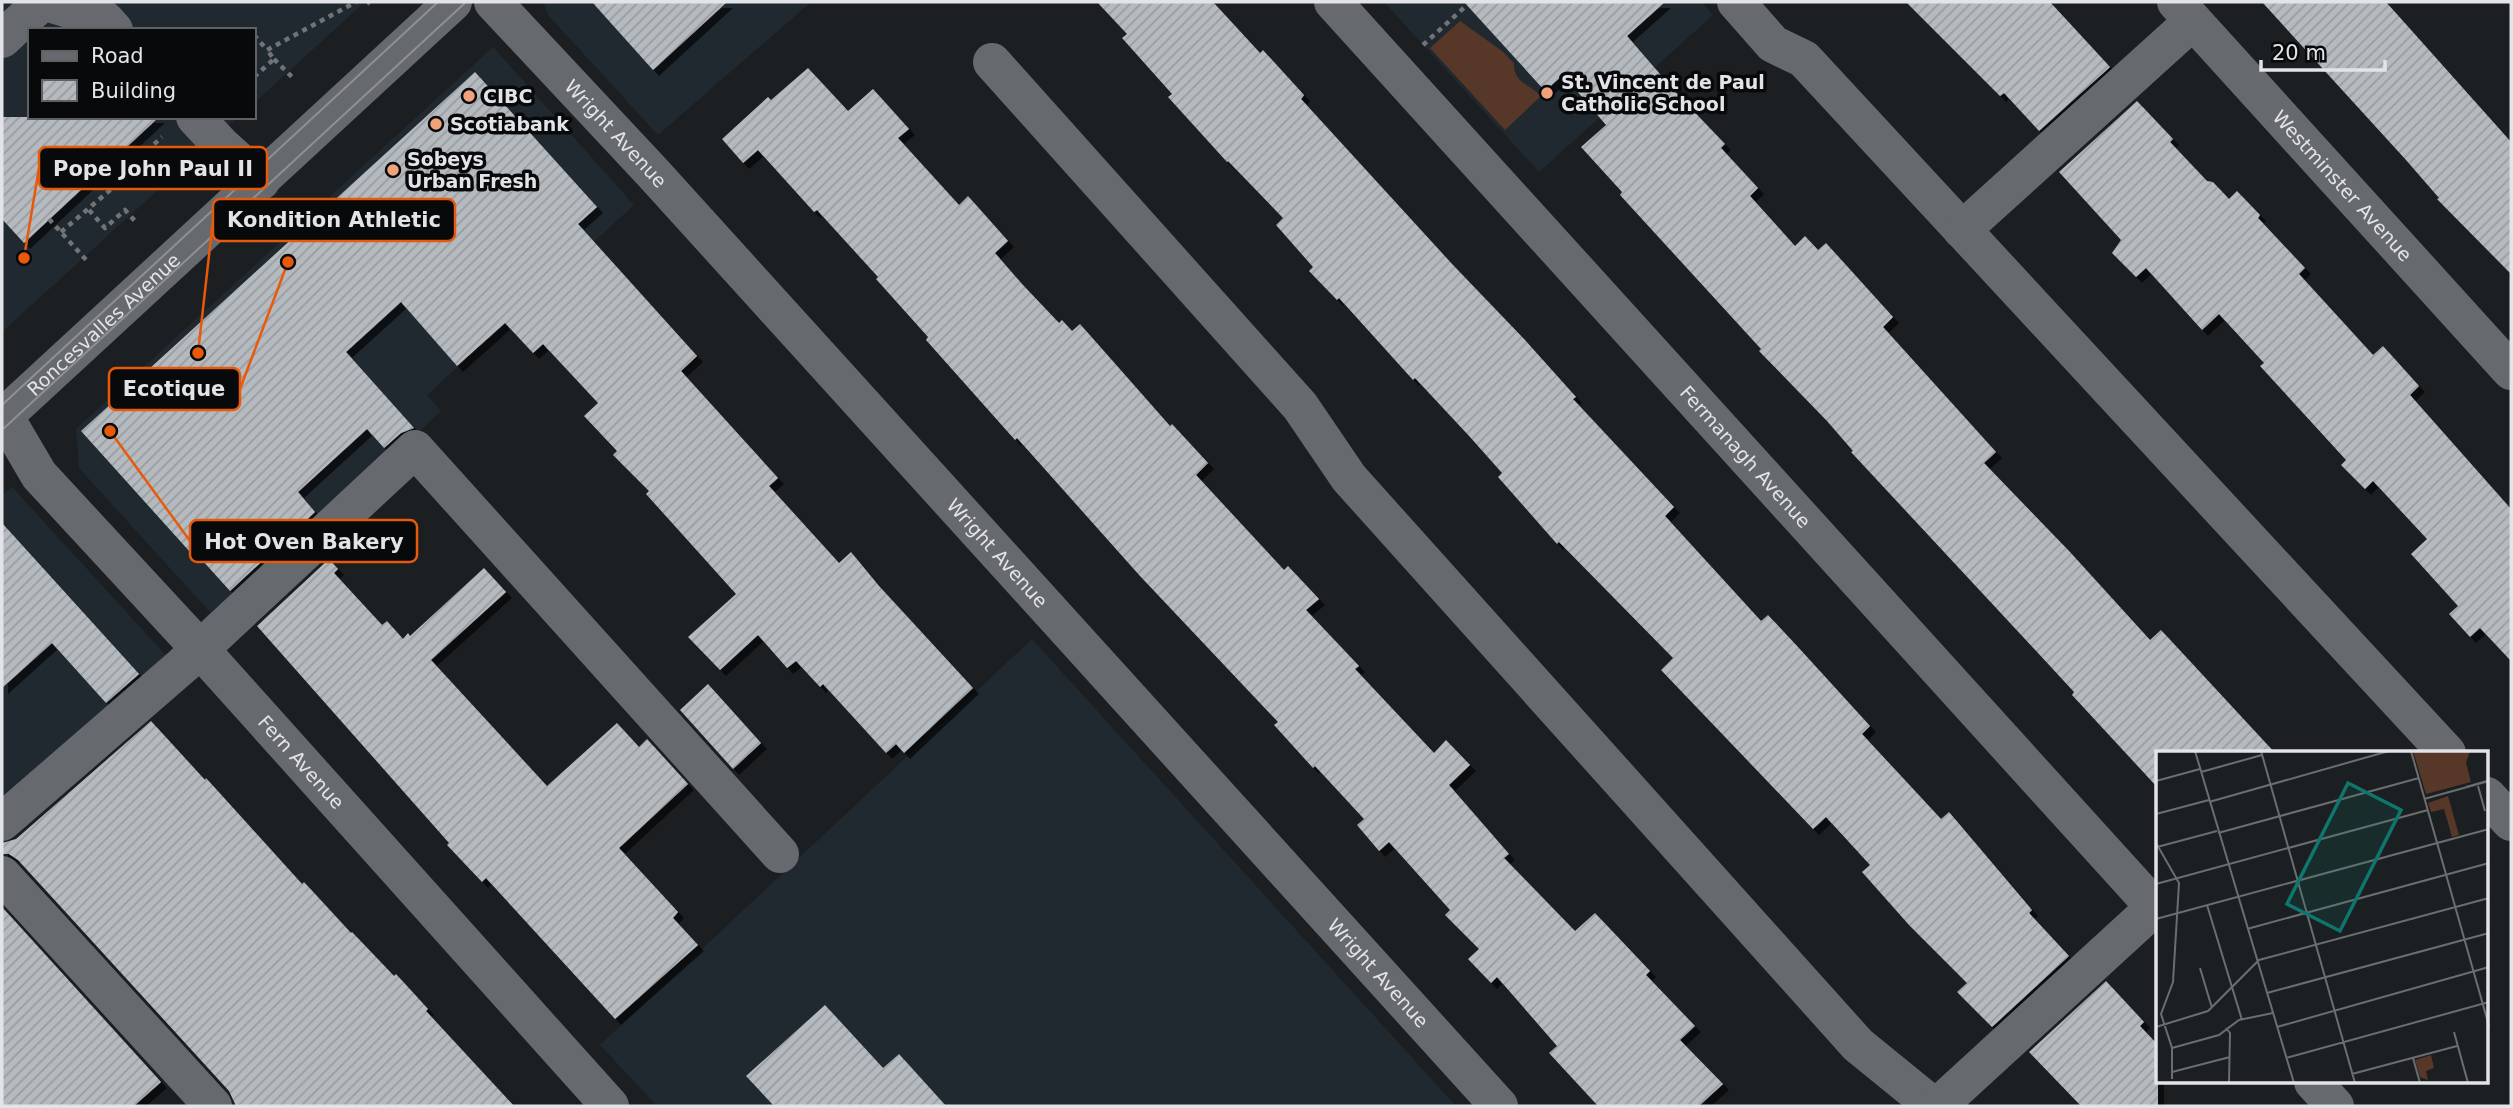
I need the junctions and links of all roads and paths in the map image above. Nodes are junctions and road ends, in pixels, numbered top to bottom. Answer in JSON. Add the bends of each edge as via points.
{"nodes":[{"id":1,"x":44,"y":2,"type":"edge"},
{"id":2,"x":356,"y":2,"type":"edge"},
{"id":3,"x":453,"y":2,"type":"edge"},
{"id":4,"x":493,"y":2,"type":"edge"},
{"id":5,"x":1333,"y":2,"type":"edge"},
{"id":6,"x":1736,"y":2,"type":"edge"},
{"id":7,"x":1467,"y":5,"type":"dead end"},
{"id":8,"x":2185,"y":12,"type":"edge"},
{"id":9,"x":112,"y":28,"type":"edge"},
{"id":10,"x":256,"y":36,"type":"edge"},
{"id":11,"x":2,"y":39,"type":"edge"},
{"id":12,"x":268,"y":50,"type":"junction"},
{"id":13,"x":1415,"y":52,"type":"dead end"},
{"id":14,"x":274,"y":58,"type":"junction"},
{"id":15,"x":992,"y":62,"type":"dead end"},
{"id":16,"x":256,"y":75,"type":"edge"},
{"id":17,"x":292,"y":77,"type":"dead end"},
{"id":18,"x":181,"y":124,"type":"edge"},
{"id":19,"x":261,"y":181,"type":"junction"},
{"id":20,"x":89,"y":210,"type":"junction"},
{"id":21,"x":50,"y":219,"type":"dead end"},
{"id":22,"x":135,"y":221,"type":"dead end"},
{"id":23,"x":1962,"y":230,"type":"junction"},
{"id":24,"x":61,"y":232,"type":"junction"},
{"id":25,"x":88,"y":262,"type":"dead end"},
{"id":26,"x":2511,"y":371,"type":"edge"},
{"id":27,"x":2,"y":415,"type":"edge"},
{"id":28,"x":200,"y":649,"type":"junction"},
{"id":29,"x":2445,"y":751,"type":"edge"},
{"id":30,"x":2488,"y":797,"type":"edge"},
{"id":31,"x":2,"y":822,"type":"edge"},
{"id":32,"x":2511,"y":822,"type":"edge"},
{"id":33,"x":780,"y":854,"type":"dead end"},
{"id":34,"x":2,"y":875,"type":"edge"},
{"id":35,"x":2156,"y":909,"type":"edge"},
{"id":36,"x":2315,"y":1084,"type":"edge"},
{"id":37,"x":213,"y":1106,"type":"edge"},
{"id":38,"x":610,"y":1106,"type":"edge"},
{"id":39,"x":1499,"y":1106,"type":"edge"},
{"id":40,"x":1936,"y":1106,"type":"edge"},
{"id":41,"x":2335,"y":1106,"type":"edge"}],
"edges":[{"from":1,"to":9,"type":"street","via":[[105,20]]},
{"from":1,"to":11,"type":"street"},
{"from":2,"to":12,"type":"path"},
{"from":3,"to":19,"type":"street","name":"Roncesvalles Avenue"},
{"from":4,"to":39,"type":"street","name":"Wright Avenue"},
{"from":5,"to":35,"type":"street","name":"Fermanagh Avenue"},
{"from":6,"to":23,"type":"street","via":[[1773,44],[1804,59]]},
{"from":7,"to":13,"type":"path"},
{"from":8,"to":23,"type":"street"},
{"from":8,"to":26,"type":"street","name":"Westminster Avenue"},
{"from":10,"to":12,"type":"path"},
{"from":12,"to":14,"type":"path"},
{"from":14,"to":16,"type":"path"},
{"from":14,"to":17,"type":"path"},
{"from":15,"to":40,"type":"street","via":[[1300,406],[1349,478],[1858,1045]]},
{"from":18,"to":19,"type":"street","via":[[220,144]]},
{"from":18,"to":20,"type":"path","via":[[115,180],[115,187]]},
{"from":19,"to":27,"type":"street","name":"Roncesvalles Avenue"},
{"from":20,"to":22,"type":"path","via":[[105,228],[125,210]]},
{"from":20,"to":24,"type":"path"},
{"from":21,"to":24,"type":"path"},
{"from":23,"to":29,"type":"street"},
{"from":24,"to":25,"type":"path"},
{"from":27,"to":28,"type":"street","name":"Fern Avenue","via":[[39,475]]},
{"from":28,"to":31,"type":"street"},
{"from":28,"to":33,"type":"street","via":[[415,449]]},
{"from":28,"to":38,"type":"street","name":"Fern Avenue"},
{"from":30,"to":32,"type":"street"},
{"from":34,"to":37,"type":"street"},
{"from":35,"to":40,"type":"street"},
{"from":36,"to":41,"type":"street"}]}
